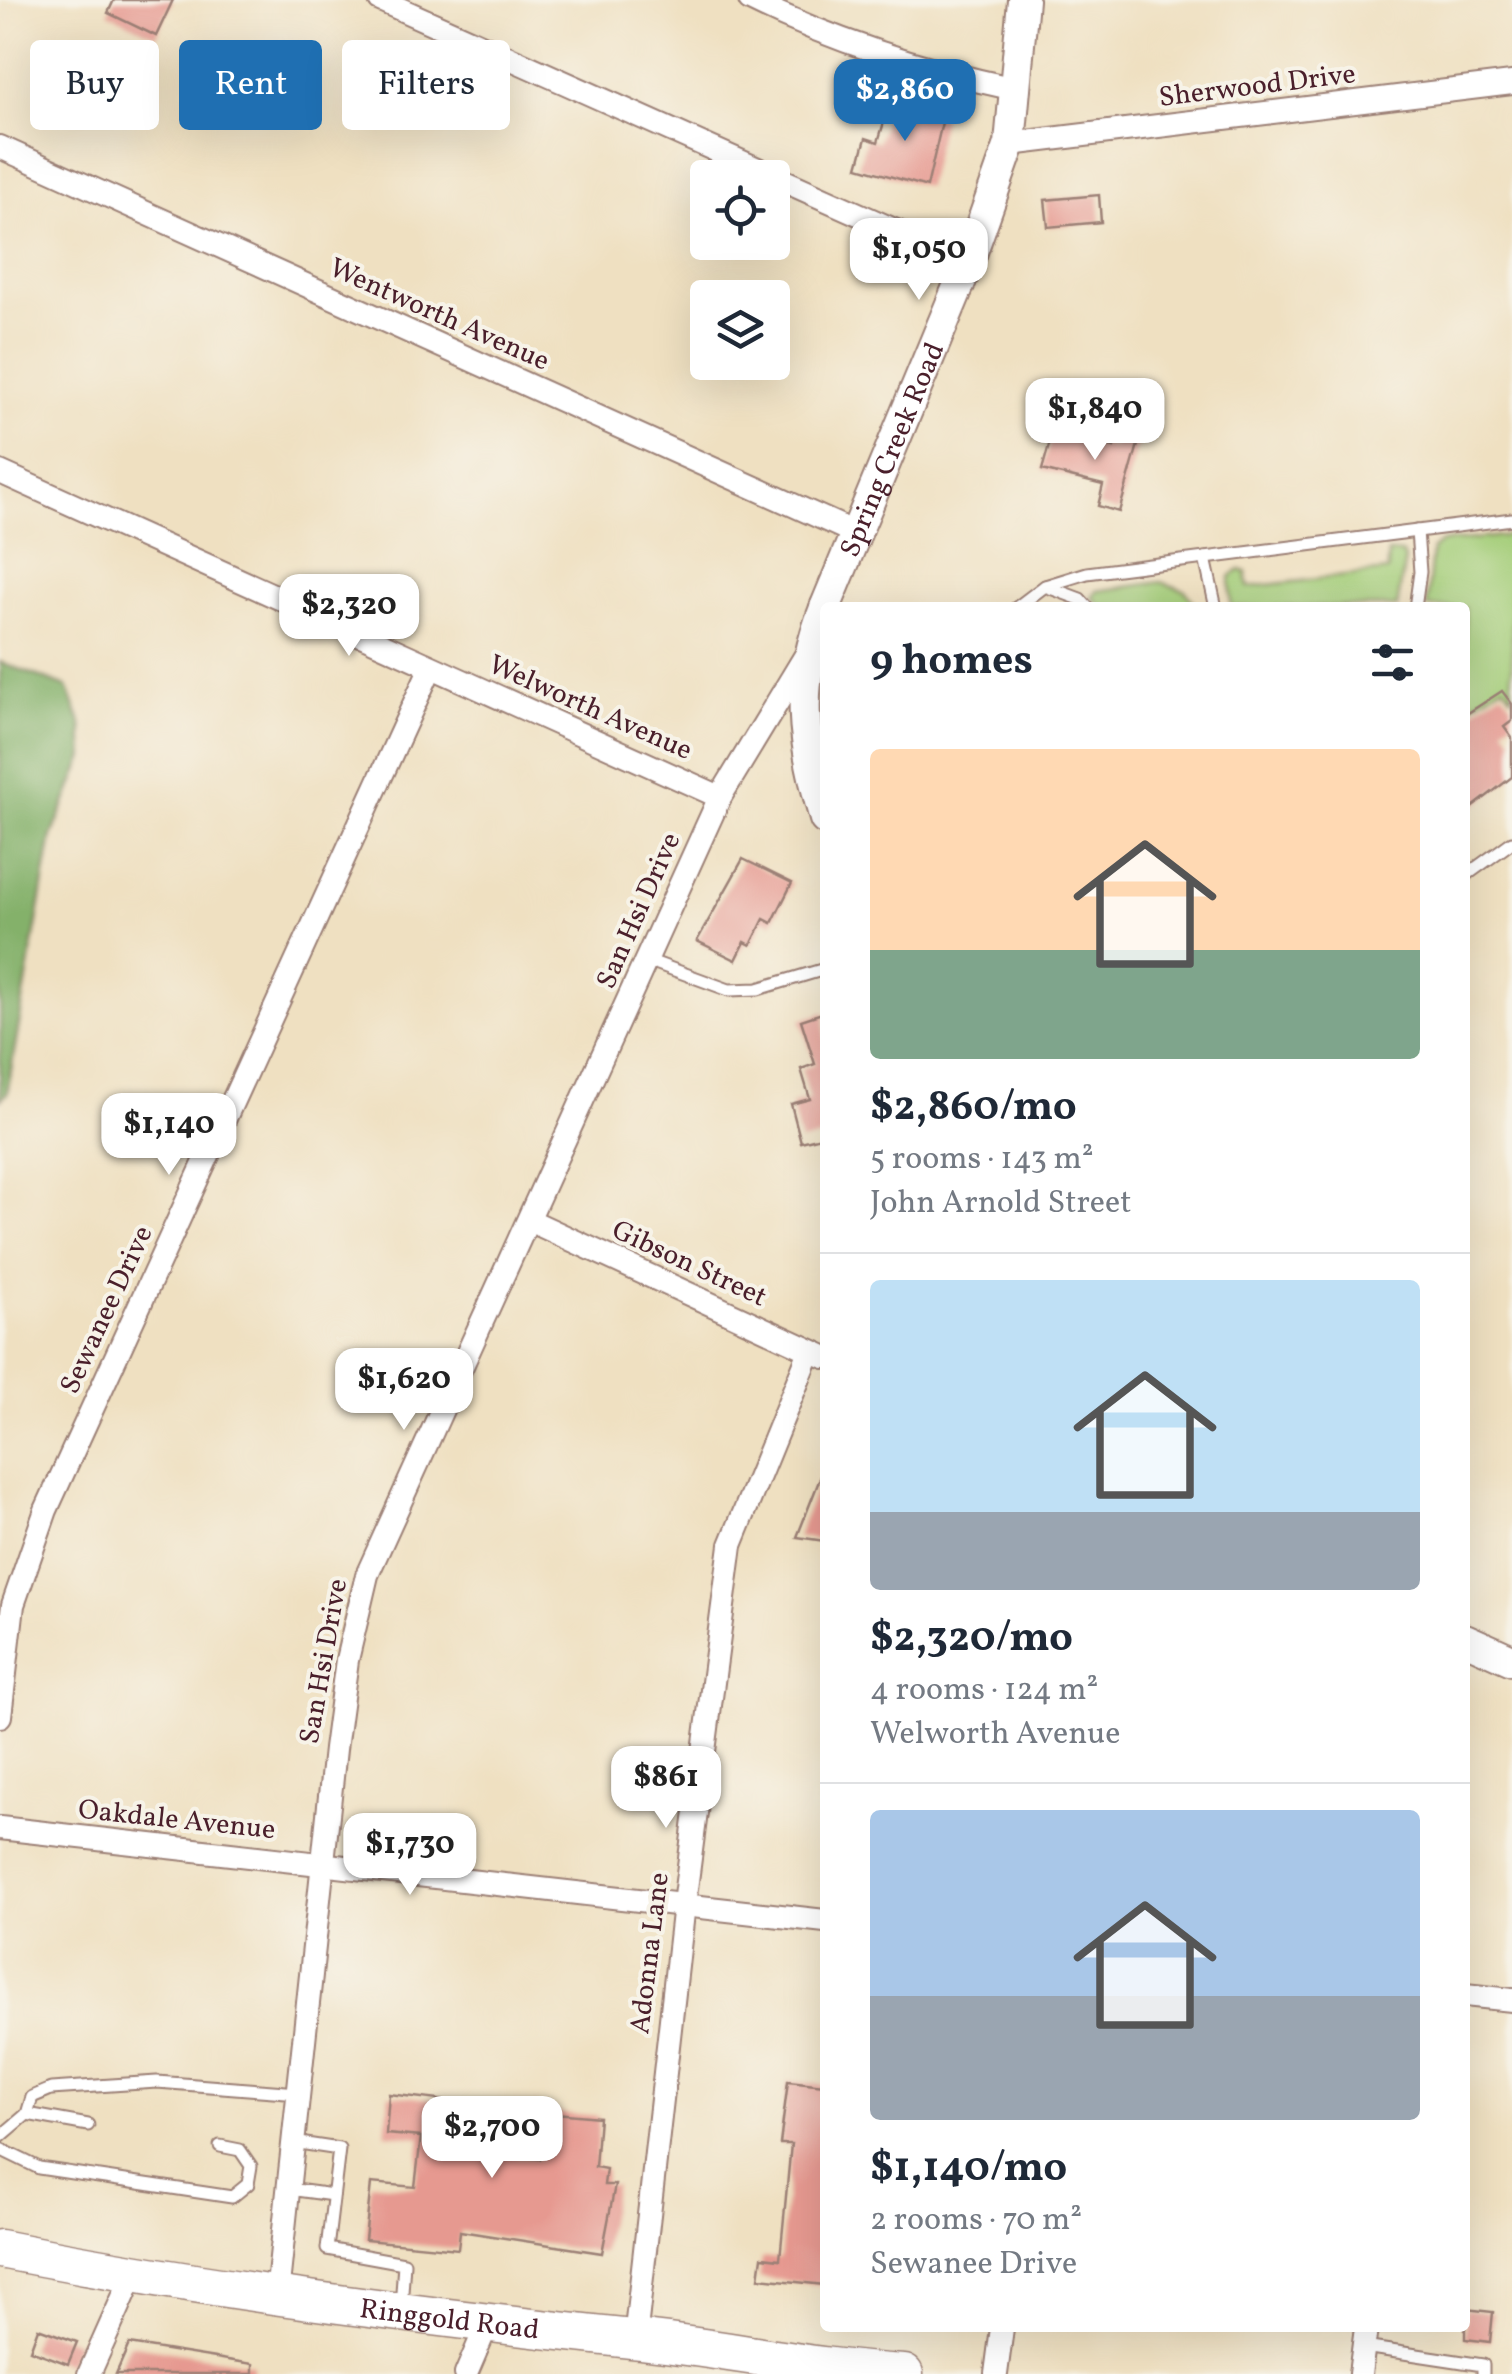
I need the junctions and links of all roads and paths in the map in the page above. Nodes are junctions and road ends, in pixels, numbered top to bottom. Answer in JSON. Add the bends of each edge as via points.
{"nodes":[{"id":1,"x":380,"y":0,"type":"edge"},
{"id":2,"x":750,"y":0,"type":"edge"},
{"id":3,"x":1024,"y":0,"type":"edge"},
{"id":4,"x":1512,"y":83,"type":"edge"},
{"id":5,"x":1015,"y":89,"type":"junction"},
{"id":6,"x":1010,"y":144,"type":"junction"},
{"id":7,"x":0,"y":148,"type":"edge"},
{"id":8,"x":968,"y":263,"type":"junction"},
{"id":9,"x":0,"y":472,"type":"edge"},
{"id":10,"x":1512,"y":520,"type":"edge"},
{"id":11,"x":855,"y":532,"type":"junction"},
{"id":12,"x":1416,"y":532,"type":"junction"},
{"id":13,"x":1205,"y":558,"type":"junction"},
{"id":14,"x":1045,"y":586,"type":"junction"},
{"id":15,"x":830,"y":602,"type":"edge"},
{"id":16,"x":1024,"y":602,"type":"edge"},
{"id":17,"x":1083,"y":602,"type":"edge"},
{"id":18,"x":1215,"y":602,"type":"edge"},
{"id":19,"x":1416,"y":602,"type":"edge"},
{"id":20,"x":820,"y":624,"type":"edge"},
{"id":21,"x":806,"y":655,"type":"junction"},
{"id":22,"x":431,"y":667,"type":"junction"},
{"id":23,"x":720,"y":797,"type":"junction"},
{"id":24,"x":820,"y":802,"type":"edge"},
{"id":25,"x":1512,"y":842,"type":"edge"},
{"id":26,"x":1470,"y":872,"type":"edge"},
{"id":27,"x":647,"y":960,"type":"junction"},
{"id":28,"x":820,"y":971,"type":"edge"},
{"id":29,"x":531,"y":1221,"type":"junction"},
{"id":30,"x":817,"y":1354,"type":"edge"},
{"id":31,"x":1470,"y":1641,"type":"edge"},
{"id":32,"x":1512,"y":1660,"type":"edge"},
{"id":33,"x":0,"y":1716,"type":"edge"},
{"id":34,"x":0,"y":1828,"type":"edge"},
{"id":35,"x":323,"y":1861,"type":"junction"},
{"id":36,"x":684,"y":1904,"type":"junction"},
{"id":37,"x":820,"y":1920,"type":"edge"},
{"id":38,"x":1470,"y":1995,"type":"edge"},
{"id":39,"x":1512,"y":2000,"type":"edge"},
{"id":40,"x":298,"y":2093,"type":"junction"},
{"id":41,"x":28,"y":2114,"type":"junction"},
{"id":42,"x":88,"y":2124,"type":"dead end"},
{"id":43,"x":0,"y":2136,"type":"edge"},
{"id":44,"x":293,"y":2142,"type":"junction"},
{"id":45,"x":220,"y":2146,"type":"dead end"},
{"id":46,"x":0,"y":2149,"type":"edge"},
{"id":47,"x":289,"y":2189,"type":"junction"},
{"id":48,"x":333,"y":2195,"type":"junction"},
{"id":49,"x":0,"y":2249,"type":"edge"},
{"id":50,"x":133,"y":2275,"type":"junction"},
{"id":51,"x":277,"y":2295,"type":"junction"},
{"id":52,"x":400,"y":2313,"type":"junction"},
{"id":53,"x":487,"y":2326,"type":"junction"},
{"id":54,"x":1001,"y":2332,"type":"edge"},
{"id":55,"x":1365,"y":2337,"type":"edge"},
{"id":56,"x":635,"y":2339,"type":"junction"},
{"id":57,"x":90,"y":2374,"type":"edge"},
{"id":58,"x":466,"y":2374,"type":"edge"},
{"id":59,"x":894,"y":2374,"type":"edge"},
{"id":60,"x":904,"y":2374,"type":"edge"},
{"id":61,"x":996,"y":2374,"type":"edge"},
{"id":62,"x":1360,"y":2374,"type":"edge"},
{"id":63,"x":1483,"y":2374,"type":"edge"}],
"edges":[{"from":1,"to":8,"type":"street"},
{"from":2,"to":5,"type":"street","via":[[926,70]]},
{"from":3,"to":5,"type":"street","name":"Spring Creek Road"},
{"from":4,"to":6,"type":"street","name":"Sherwood Drive"},
{"from":5,"to":6,"type":"street","name":"Spring Creek Road"},
{"from":6,"to":8,"type":"street","name":"Spring Creek Road"},
{"from":7,"to":11,"type":"street","name":"Wentworth Avenue"},
{"from":8,"to":11,"type":"street","name":"Spring Creek Road"},
{"from":9,"to":22,"type":"street","name":"Welworth Avenue"},
{"from":10,"to":12,"type":"lane"},
{"from":11,"to":15,"type":"street","name":"Spring Creek Road"},
{"from":12,"to":13,"type":"lane"},
{"from":12,"to":19,"type":"lane"},
{"from":13,"to":14,"type":"lane","via":[[1086,573]]},
{"from":13,"to":18,"type":"lane"},
{"from":14,"to":16,"type":"lane"},
{"from":14,"to":17,"type":"lane"},
{"from":20,"to":21,"type":"street","name":"Spring Creek Road"},
{"from":21,"to":23,"type":"street","name":"San Hsi Drive"},
{"from":21,"to":24,"type":"street","name":"Spring Creek Road","via":[[809,764]]},
{"from":22,"to":23,"type":"street","name":"Welworth Avenue"},
{"from":22,"to":33,"type":"street","name":"Sewanee Drive","via":[[46,1510],[13,1606]]},
{"from":23,"to":27,"type":"street","name":"San Hsi Drive"},
{"from":25,"to":26,"type":"lane"},
{"from":27,"to":28,"type":"lane","via":[[729,990]]},
{"from":27,"to":29,"type":"street","name":"San Hsi Drive"},
{"from":29,"to":30,"type":"street","name":"Gibson Street"},
{"from":29,"to":35,"type":"street","name":"San Hsi Drive","via":[[366,1575],[348,1660]]},
{"from":30,"to":36,"type":"street","name":"Adonna Lane","via":[[731,1545]]},
{"from":31,"to":32,"type":"street"},
{"from":34,"to":35,"type":"street","name":"Oakdale Avenue"},
{"from":35,"to":36,"type":"street","name":"Oakdale Avenue"},
{"from":35,"to":40,"type":"street","name":"San Hsi Drive"},
{"from":36,"to":37,"type":"street","name":"Oakdale Avenue"},
{"from":36,"to":56,"type":"street","name":"Adonna Lane"},
{"from":38,"to":39,"type":"street"},
{"from":40,"to":41,"type":"lane","via":[[158,2082],[51,2089],[32,2097]]},
{"from":40,"to":44,"type":"street","name":"San Hsi Drive"},
{"from":41,"to":42,"type":"lane"},
{"from":41,"to":43,"type":"lane"},
{"from":44,"to":47,"type":"street","name":"San Hsi Drive"},
{"from":44,"to":48,"type":"lane","via":[[339,2149]]},
{"from":45,"to":46,"type":"lane","via":[[240,2150],[252,2166],[248,2184],[232,2197],[39,2168]]},
{"from":47,"to":48,"type":"lane"},
{"from":47,"to":51,"type":"street","name":"San Hsi Drive"},
{"from":48,"to":52,"type":"lane","via":[[327,2249],[404,2263]]},
{"from":49,"to":50,"type":"main road","name":"Ringgold Road"},
{"from":50,"to":51,"type":"main road","name":"Ringgold Road"},
{"from":50,"to":57,"type":"street"},
{"from":51,"to":52,"type":"main road","name":"Ringgold Road"},
{"from":52,"to":53,"type":"main road","name":"Ringgold Road"},
{"from":53,"to":56,"type":"main road","name":"Ringgold Road"},
{"from":53,"to":58,"type":"street"},
{"from":54,"to":61,"type":"street"},
{"from":55,"to":62,"type":"street"},
{"from":55,"to":63,"type":"lane","via":[[1484,2365]]},
{"from":56,"to":59,"type":"main road","name":"Ringgold Road"},
{"from":59,"to":60,"type":"main road","name":"Ringgold Road"}]}
